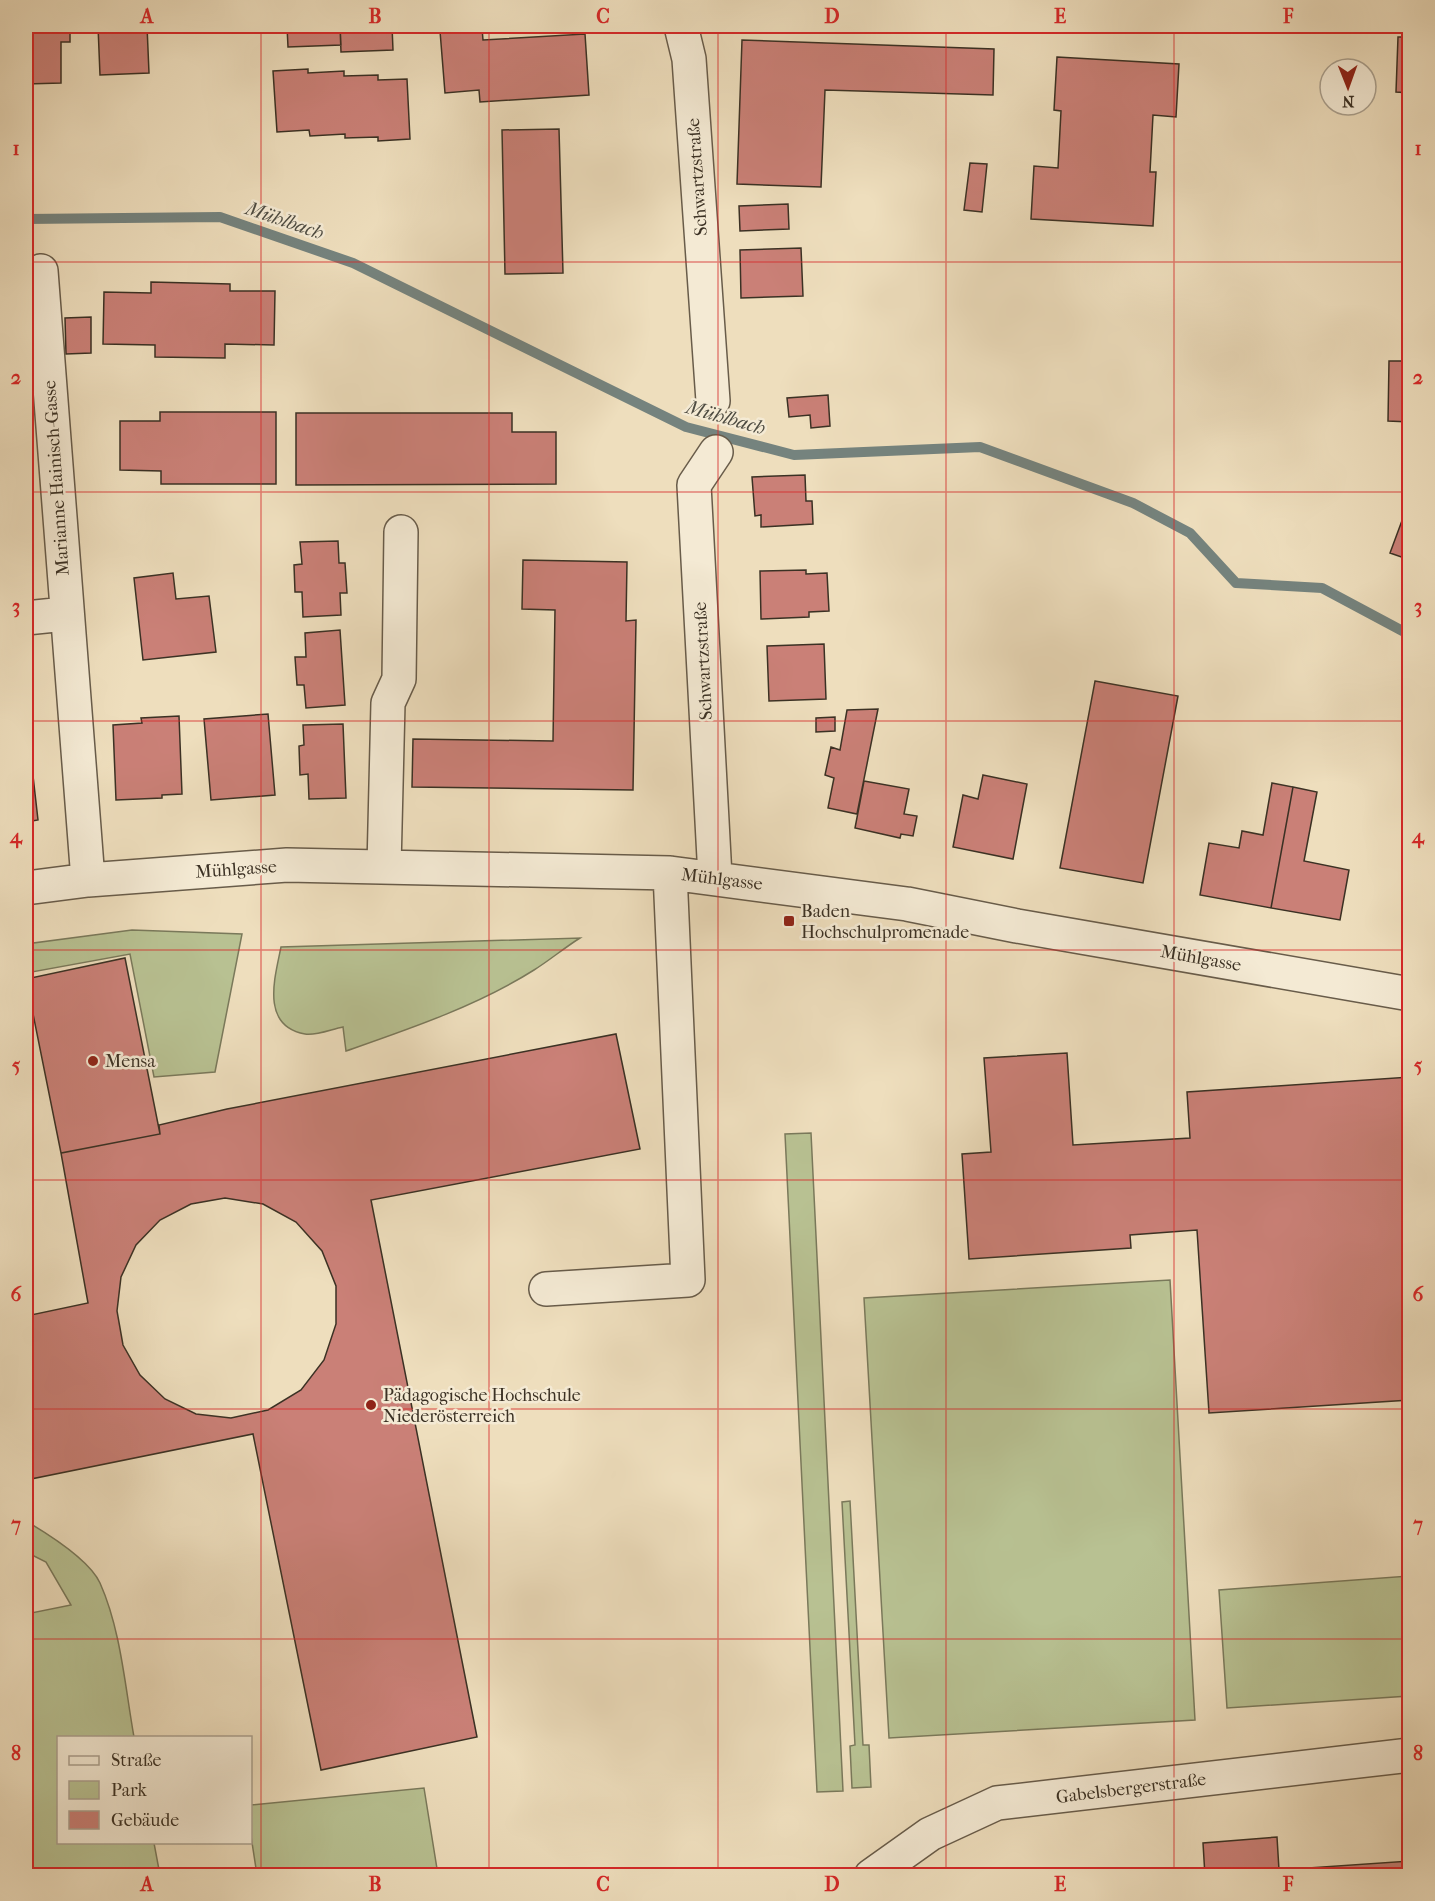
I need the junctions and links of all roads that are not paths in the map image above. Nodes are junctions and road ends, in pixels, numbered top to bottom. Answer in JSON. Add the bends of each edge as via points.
{"nodes":[{"id":1,"x":681,"y":26,"type":"edge"},
{"id":2,"x":41,"y":271,"type":"dead end"},
{"id":3,"x":713,"y":401,"type":"dead end"},
{"id":4,"x":716,"y":452,"type":"dead end"},
{"id":5,"x":401,"y":531,"type":"dead end"},
{"id":6,"x":65,"y":614,"type":"junction"},
{"id":7,"x":26,"y":618,"type":"edge"},
{"id":8,"x":384,"y":867,"type":"junction"},
{"id":9,"x":670,"y":873,"type":"junction"},
{"id":10,"x":715,"y":877,"type":"junction"},
{"id":11,"x":87,"y":880,"type":"junction"},
{"id":12,"x":26,"y":888,"type":"edge"},
{"id":13,"x":1410,"y":994,"type":"edge"},
{"id":14,"x":546,"y":1289,"type":"dead end"},
{"id":15,"x":1410,"y":1755,"type":"edge"},
{"id":16,"x":871,"y":1875,"type":"edge"}],
"edges":[{"from":1,"to":3,"type":"street","name":"Schwartzstraße","via":[[689,59]]},
{"from":2,"to":6,"type":"street","name":"Marianne Hainisch-Gasse"},
{"from":4,"to":10,"type":"street","name":"Schwartzstraße","via":[[694,485]]},
{"from":5,"to":8,"type":"street","via":[[399,679],[388,703]]},
{"from":6,"to":7,"type":"street"},
{"from":6,"to":11,"type":"street","name":"Marianne Hainisch-Gasse"},
{"from":8,"to":9,"type":"street","name":"Mühlgasse"},
{"from":8,"to":11,"type":"street","name":"Mühlgasse","via":[[287,865]]},
{"from":9,"to":10,"type":"street","name":"Mühlgasse"},
{"from":9,"to":14,"type":"street","via":[[688,1280]]},
{"from":10,"to":13,"type":"street","name":"Mühlgasse","via":[[907,904]]},
{"from":11,"to":12,"type":"street","name":"Mühlgasse"},
{"from":15,"to":16,"type":"street","name":"Gabelsbergerstraße","via":[[998,1803],[930,1834]]}]}
